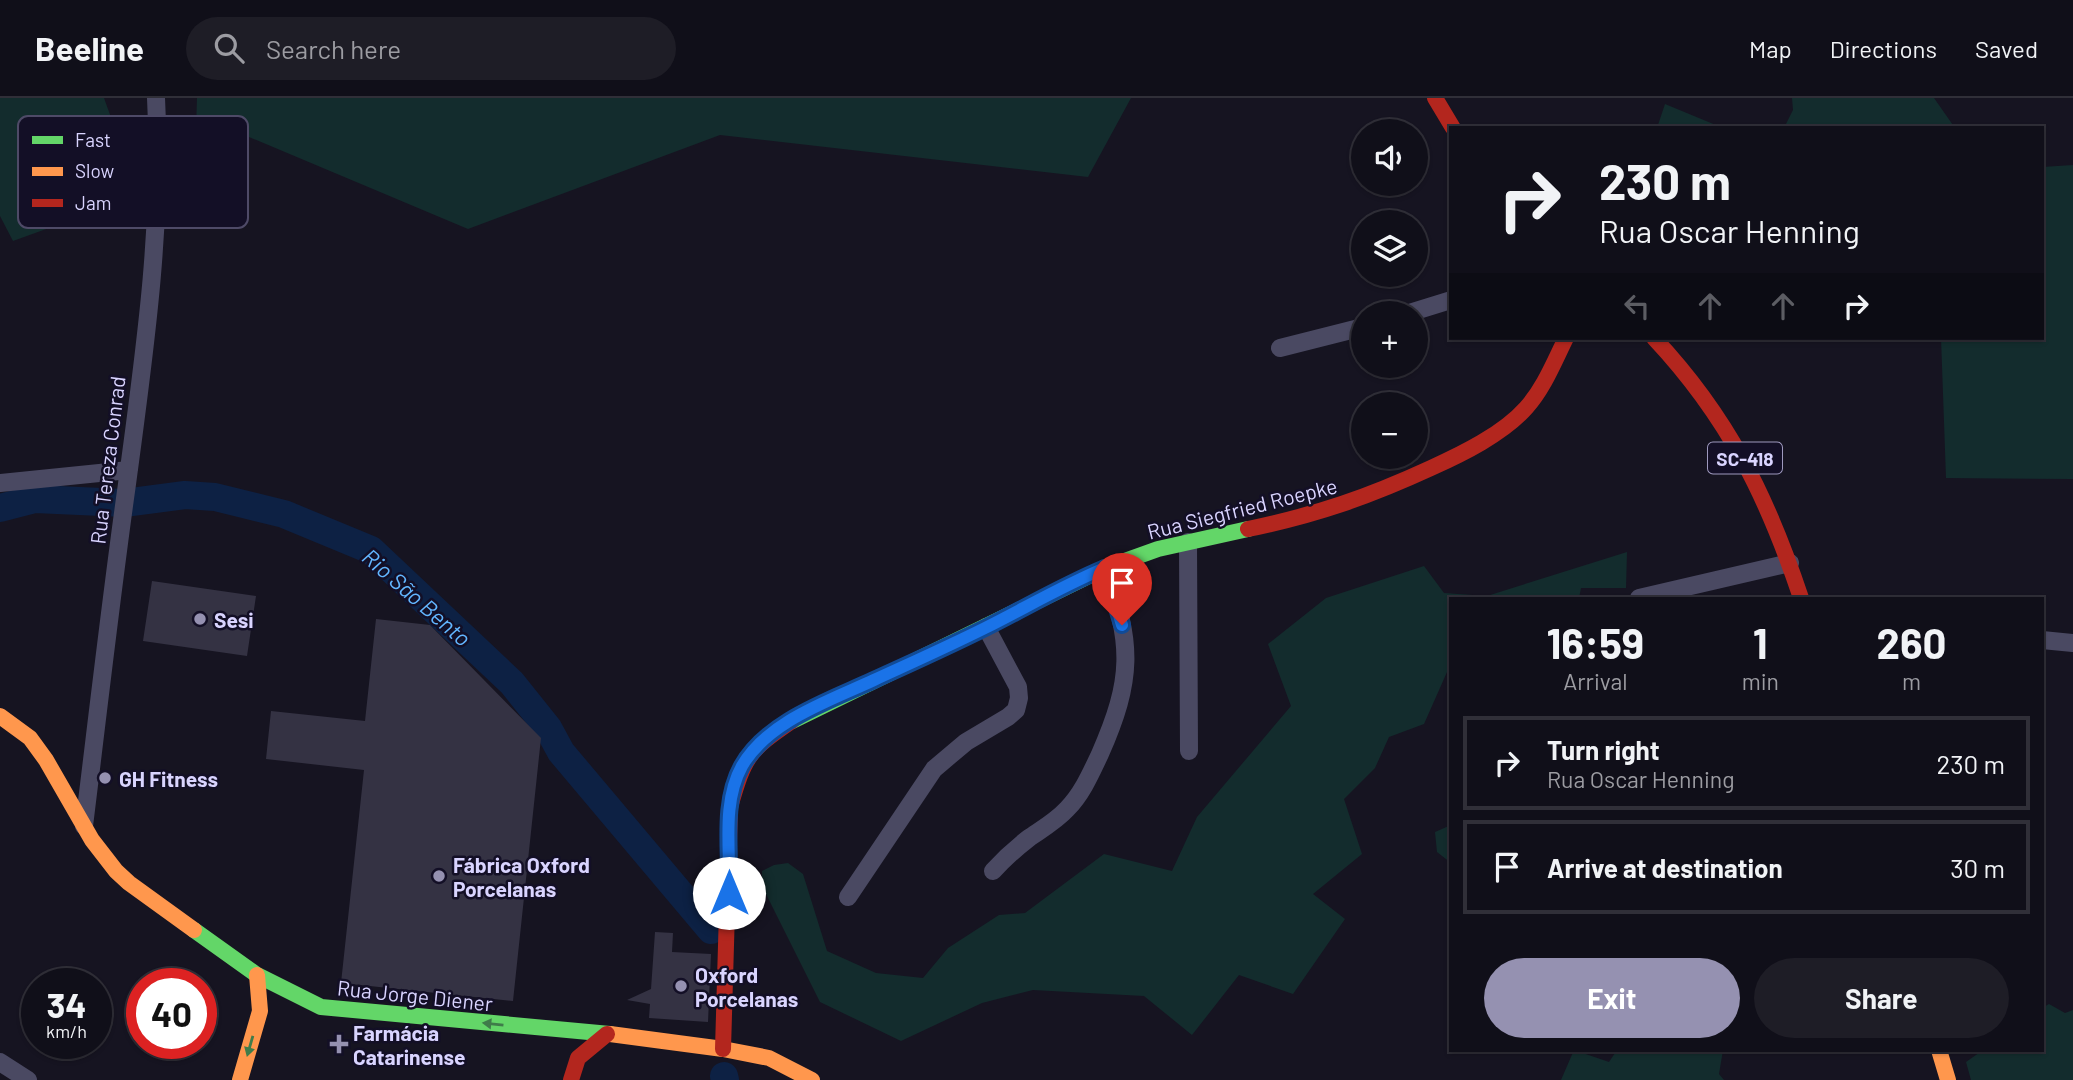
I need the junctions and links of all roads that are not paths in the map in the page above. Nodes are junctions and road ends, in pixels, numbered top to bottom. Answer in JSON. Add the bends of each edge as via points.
{"nodes":[{"id":1,"x":156,"y":98,"type":"edge"},
{"id":2,"x":1435,"y":98,"type":"edge"},
{"id":3,"x":157,"y":116,"type":"edge"},
{"id":4,"x":1452,"y":126,"type":"edge"},
{"id":5,"x":155,"y":228,"type":"edge"},
{"id":6,"x":1449,"y":301,"type":"edge"},
{"id":7,"x":1428,"y":307,"type":"edge"},
{"id":8,"x":1351,"y":330,"type":"edge"},
{"id":9,"x":1565,"y":340,"type":"edge"},
{"id":10,"x":1656,"y":340,"type":"edge"},
{"id":11,"x":1280,"y":348,"type":"dead end"},
{"id":12,"x":127,"y":477,"type":"junction"},
{"id":13,"x":0,"y":483,"type":"edge"},
{"id":14,"x":1188,"y":542,"type":"junction"},
{"id":15,"x":1790,"y":563,"type":"junction"},
{"id":16,"x":1105,"y":568,"type":"junction"},
{"id":17,"x":1643,"y":597,"type":"edge"},
{"id":18,"x":1801,"y":597,"type":"edge"},
{"id":19,"x":986,"y":627,"type":"junction"},
{"id":20,"x":2044,"y":640,"type":"edge"},
{"id":21,"x":2073,"y":643,"type":"edge"},
{"id":22,"x":0,"y":716,"type":"edge"},
{"id":23,"x":1189,"y":751,"type":"dead end"},
{"id":24,"x":84,"y":826,"type":"junction"},
{"id":25,"x":993,"y":871,"type":"dead end"},
{"id":26,"x":848,"y":897,"type":"dead end"},
{"id":27,"x":257,"y":975,"type":"junction"},
{"id":28,"x":300,"y":998,"type":"junction"},
{"id":29,"x":271,"y":1006,"type":"junction"},
{"id":30,"x":561,"y":1031,"type":"junction"},
{"id":31,"x":607,"y":1034,"type":"junction"},
{"id":32,"x":723,"y":1049,"type":"junction"},
{"id":33,"x":1940,"y":1052,"type":"edge"},
{"id":34,"x":578,"y":1058,"type":"junction"},
{"id":35,"x":0,"y":1062,"type":"edge"},
{"id":36,"x":28,"y":1080,"type":"edge"},
{"id":37,"x":240,"y":1080,"type":"edge"},
{"id":38,"x":570,"y":1080,"type":"edge"},
{"id":39,"x":812,"y":1080,"type":"edge"},
{"id":40,"x":1948,"y":1080,"type":"edge"}],
"edges":[{"from":1,"to":3,"type":"street","name":"Rua Tereza Conrad"},
{"from":2,"to":4,"type":"street"},
{"from":5,"to":12,"type":"street","name":"Rua Tereza Conrad"},
{"from":6,"to":7,"type":"street"},
{"from":8,"to":11,"type":"street"},
{"from":9,"to":14,"type":"street","name":"Rua Siegfried Roepke","via":[[1525,410],[1481,444],[1338,507]]},
{"from":10,"to":15,"type":"street","number":"SC-418","via":[[1726,427],[1765,498]]},
{"from":12,"to":13,"type":"street"},
{"from":12,"to":24,"type":"street","name":"Rua Tereza Conrad"},
{"from":14,"to":16,"type":"street","name":"Rua Siegfried Roepke"},
{"from":14,"to":23,"type":"street"},
{"from":15,"to":17,"type":"street"},
{"from":15,"to":18,"type":"street","number":"SC-418"},
{"from":16,"to":19,"type":"street","name":"Rua Siegfried Roepke"},
{"from":16,"to":25,"type":"street","via":[[1125,644],[1124,683],[1114,720],[1086,784],[1069,808]]},
{"from":19,"to":26,"type":"street","via":[[1018,687],[1016,710],[965,743],[924,780]]},
{"from":19,"to":32,"type":"street","name":"Rua Siegfried Roepke","via":[[790,722],[764,740],[741,769],[730,807]]},
{"from":20,"to":21,"type":"street"},
{"from":22,"to":24,"type":"street","name":"Rua Jorge Diener","via":[[30,738]]},
{"from":24,"to":27,"type":"street","name":"Rua Jorge Diener","via":[[103,856],[129,883]]},
{"from":27,"to":28,"type":"street","name":"Rua Jorge Diener"},
{"from":27,"to":29,"type":"street"},
{"from":28,"to":29,"type":"street"},
{"from":30,"to":28,"type":"street","name":"Rua Jorge Diener","one_way":true,"via":[[321,1007]]},
{"from":29,"to":37,"type":"street","one_way":true},
{"from":30,"to":31,"type":"street","name":"Rua Jorge Diener"},
{"from":30,"to":34,"type":"street"},
{"from":31,"to":32,"type":"street","name":"Rua Jorge Diener"},
{"from":31,"to":34,"type":"street"},
{"from":32,"to":39,"type":"street","name":"Rua Jorge Diener","via":[[769,1058]]},
{"from":33,"to":40,"type":"street"},
{"from":34,"to":38,"type":"street"},
{"from":35,"to":36,"type":"street"}]}
